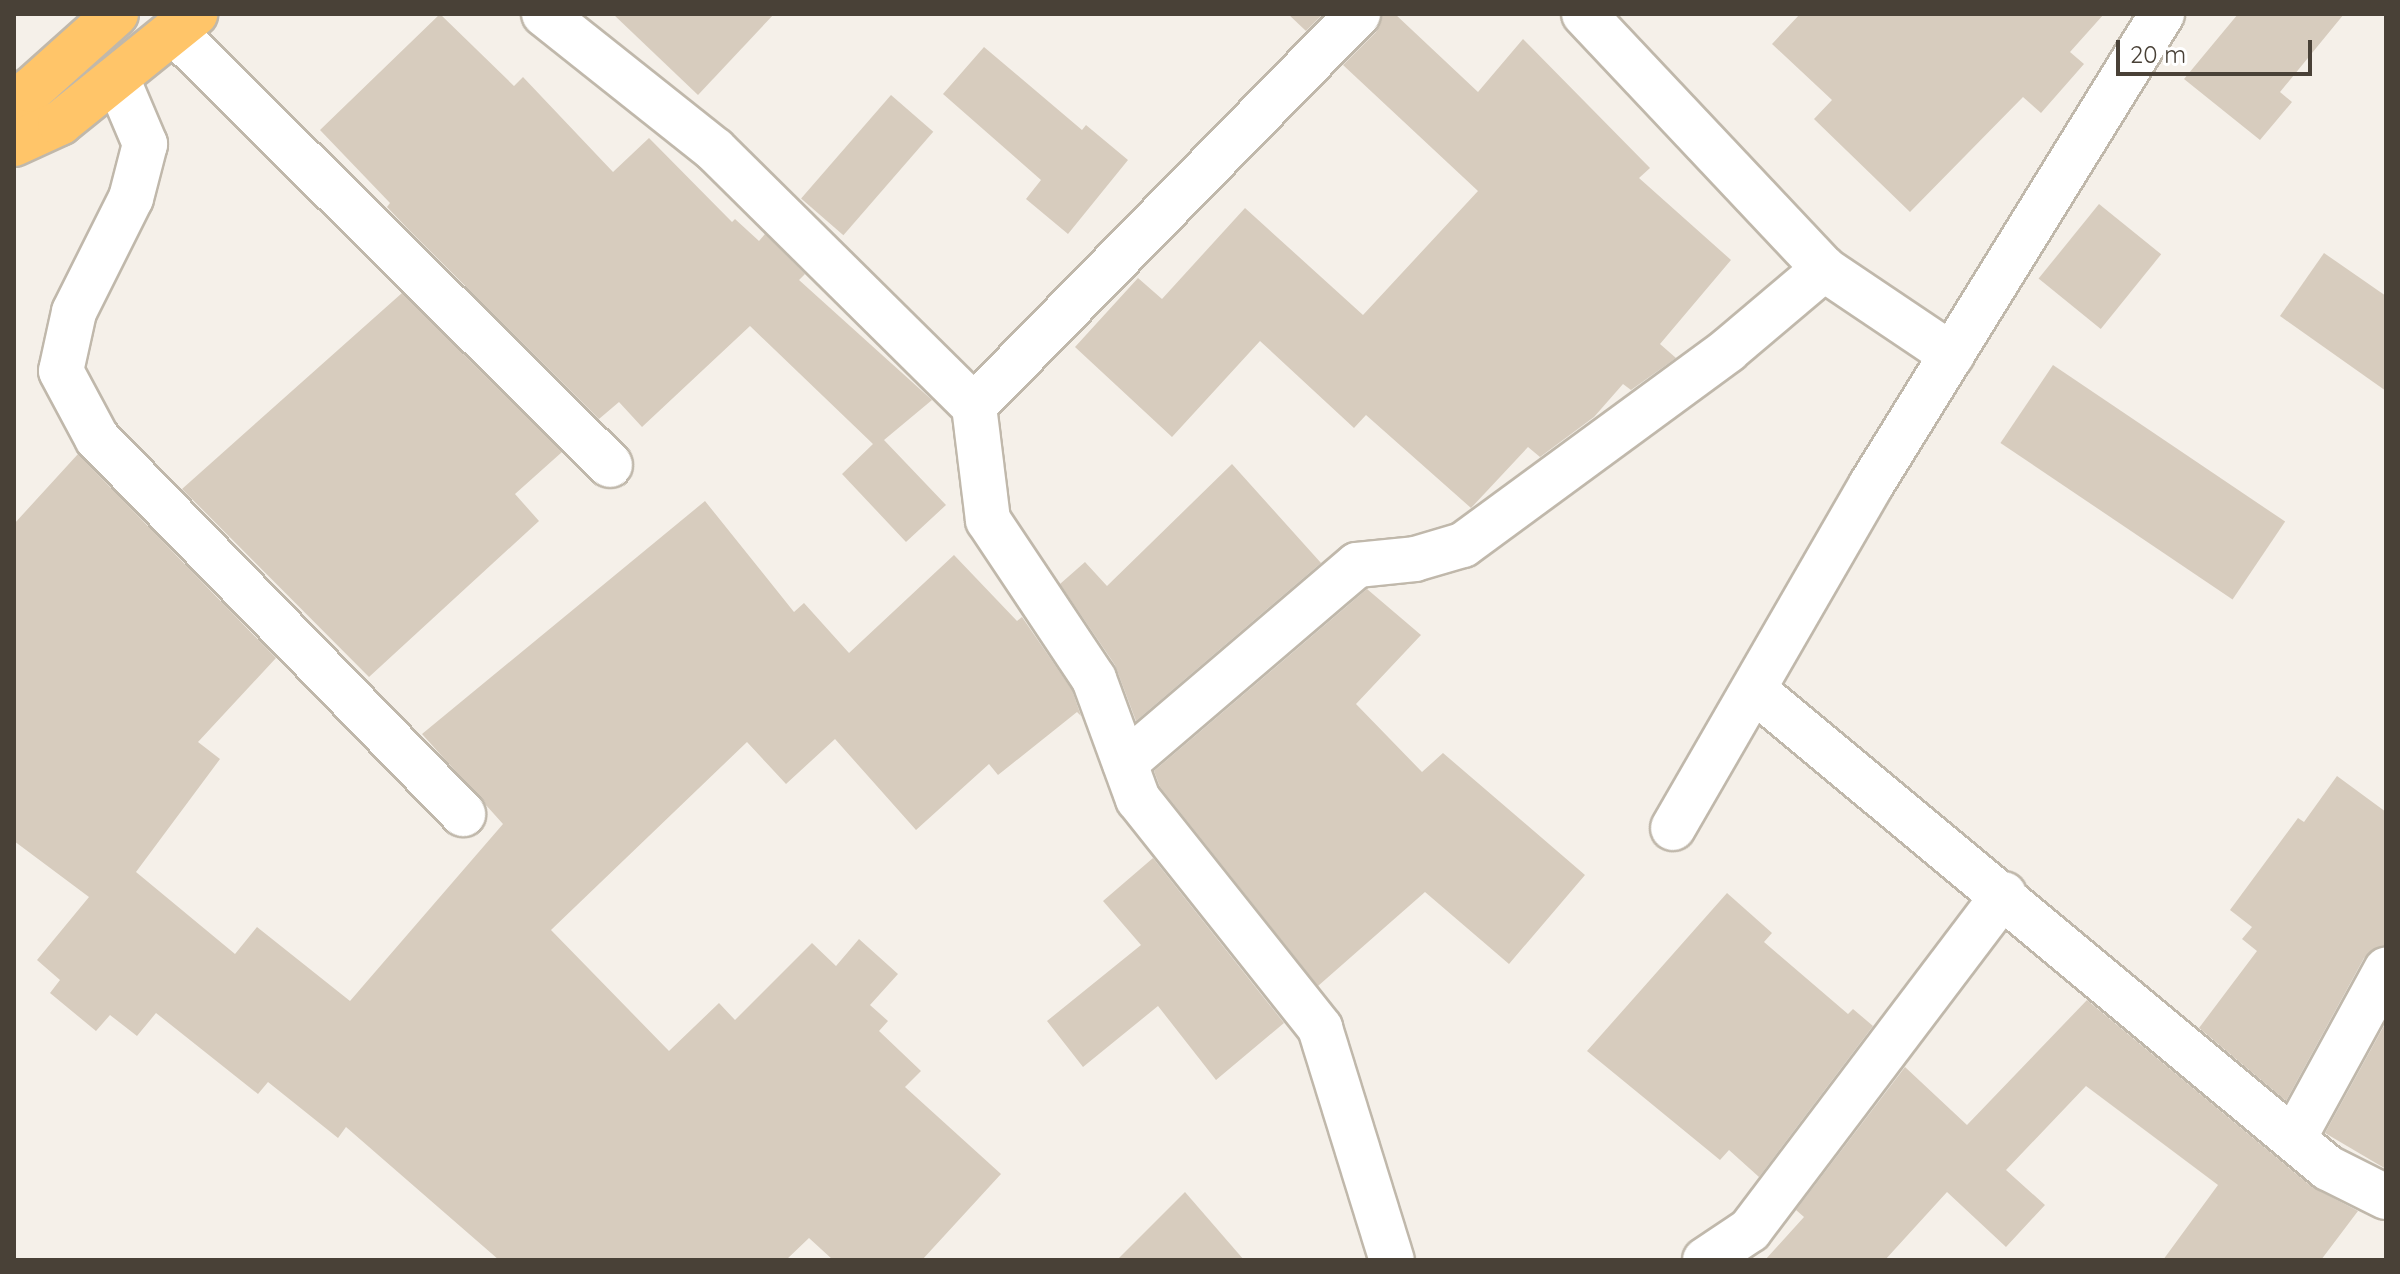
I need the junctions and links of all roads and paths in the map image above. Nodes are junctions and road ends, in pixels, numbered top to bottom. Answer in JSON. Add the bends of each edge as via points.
{"nodes":[{"id":1,"x":116,"y":14,"type":"edge"},
{"id":2,"x":544,"y":14,"type":"edge"},
{"id":3,"x":1358,"y":14,"type":"edge"},
{"id":4,"x":1584,"y":14,"type":"edge"},
{"id":5,"x":2162,"y":14,"type":"edge"},
{"id":6,"x":185,"y":24,"type":"edge"},
{"id":7,"x":117,"y":78,"type":"junction"},
{"id":8,"x":14,"y":113,"type":"edge"},
{"id":9,"x":14,"y":144,"type":"edge"},
{"id":10,"x":1824,"y":269,"type":"junction"},
{"id":11,"x":1952,"y":355,"type":"junction"},
{"id":12,"x":974,"y":406,"type":"junction"},
{"id":13,"x":610,"y":465,"type":"dead end"},
{"id":14,"x":1754,"y":690,"type":"junction"},
{"id":15,"x":1125,"y":763,"type":"junction"},
{"id":16,"x":463,"y":814,"type":"dead end"},
{"id":17,"x":1673,"y":828,"type":"dead end"},
{"id":18,"x":2004,"y":894,"type":"junction"},
{"id":19,"x":2386,"y":970,"type":"edge"},
{"id":20,"x":2294,"y":1138,"type":"junction"},
{"id":21,"x":2386,"y":1197,"type":"edge"},
{"id":22,"x":1392,"y":1260,"type":"edge"},
{"id":23,"x":1705,"y":1260,"type":"edge"}],
"edges":[{"from":1,"to":8,"type":"highway","via":[[31,90]]},
{"from":2,"to":12,"type":"street","via":[[715,150]]},
{"from":3,"to":12,"type":"street"},
{"from":4,"to":10,"type":"street"},
{"from":5,"to":11,"type":"street"},
{"from":6,"to":7,"type":"highway"},
{"from":6,"to":13,"type":"street"},
{"from":7,"to":9,"type":"highway","via":[[60,123]]},
{"from":7,"to":16,"type":"street","via":[[145,144],[131,198],[74,312],[61,371],[97,438]]},
{"from":10,"to":11,"type":"street"},
{"from":10,"to":15,"type":"street","via":[[1728,350],[1463,545],[1415,559],[1357,565]]},
{"from":11,"to":14,"type":"street"},
{"from":12,"to":15,"type":"street","via":[[988,520],[1094,679]]},
{"from":14,"to":17,"type":"street"},
{"from":14,"to":18,"type":"street"},
{"from":15,"to":22,"type":"street","via":[[1138,799],[1320,1028]]},
{"from":18,"to":20,"type":"street"},
{"from":18,"to":23,"type":"street","via":[[1750,1230]]},
{"from":19,"to":20,"type":"street"},
{"from":20,"to":21,"type":"street","via":[[2328,1168]]}]}
